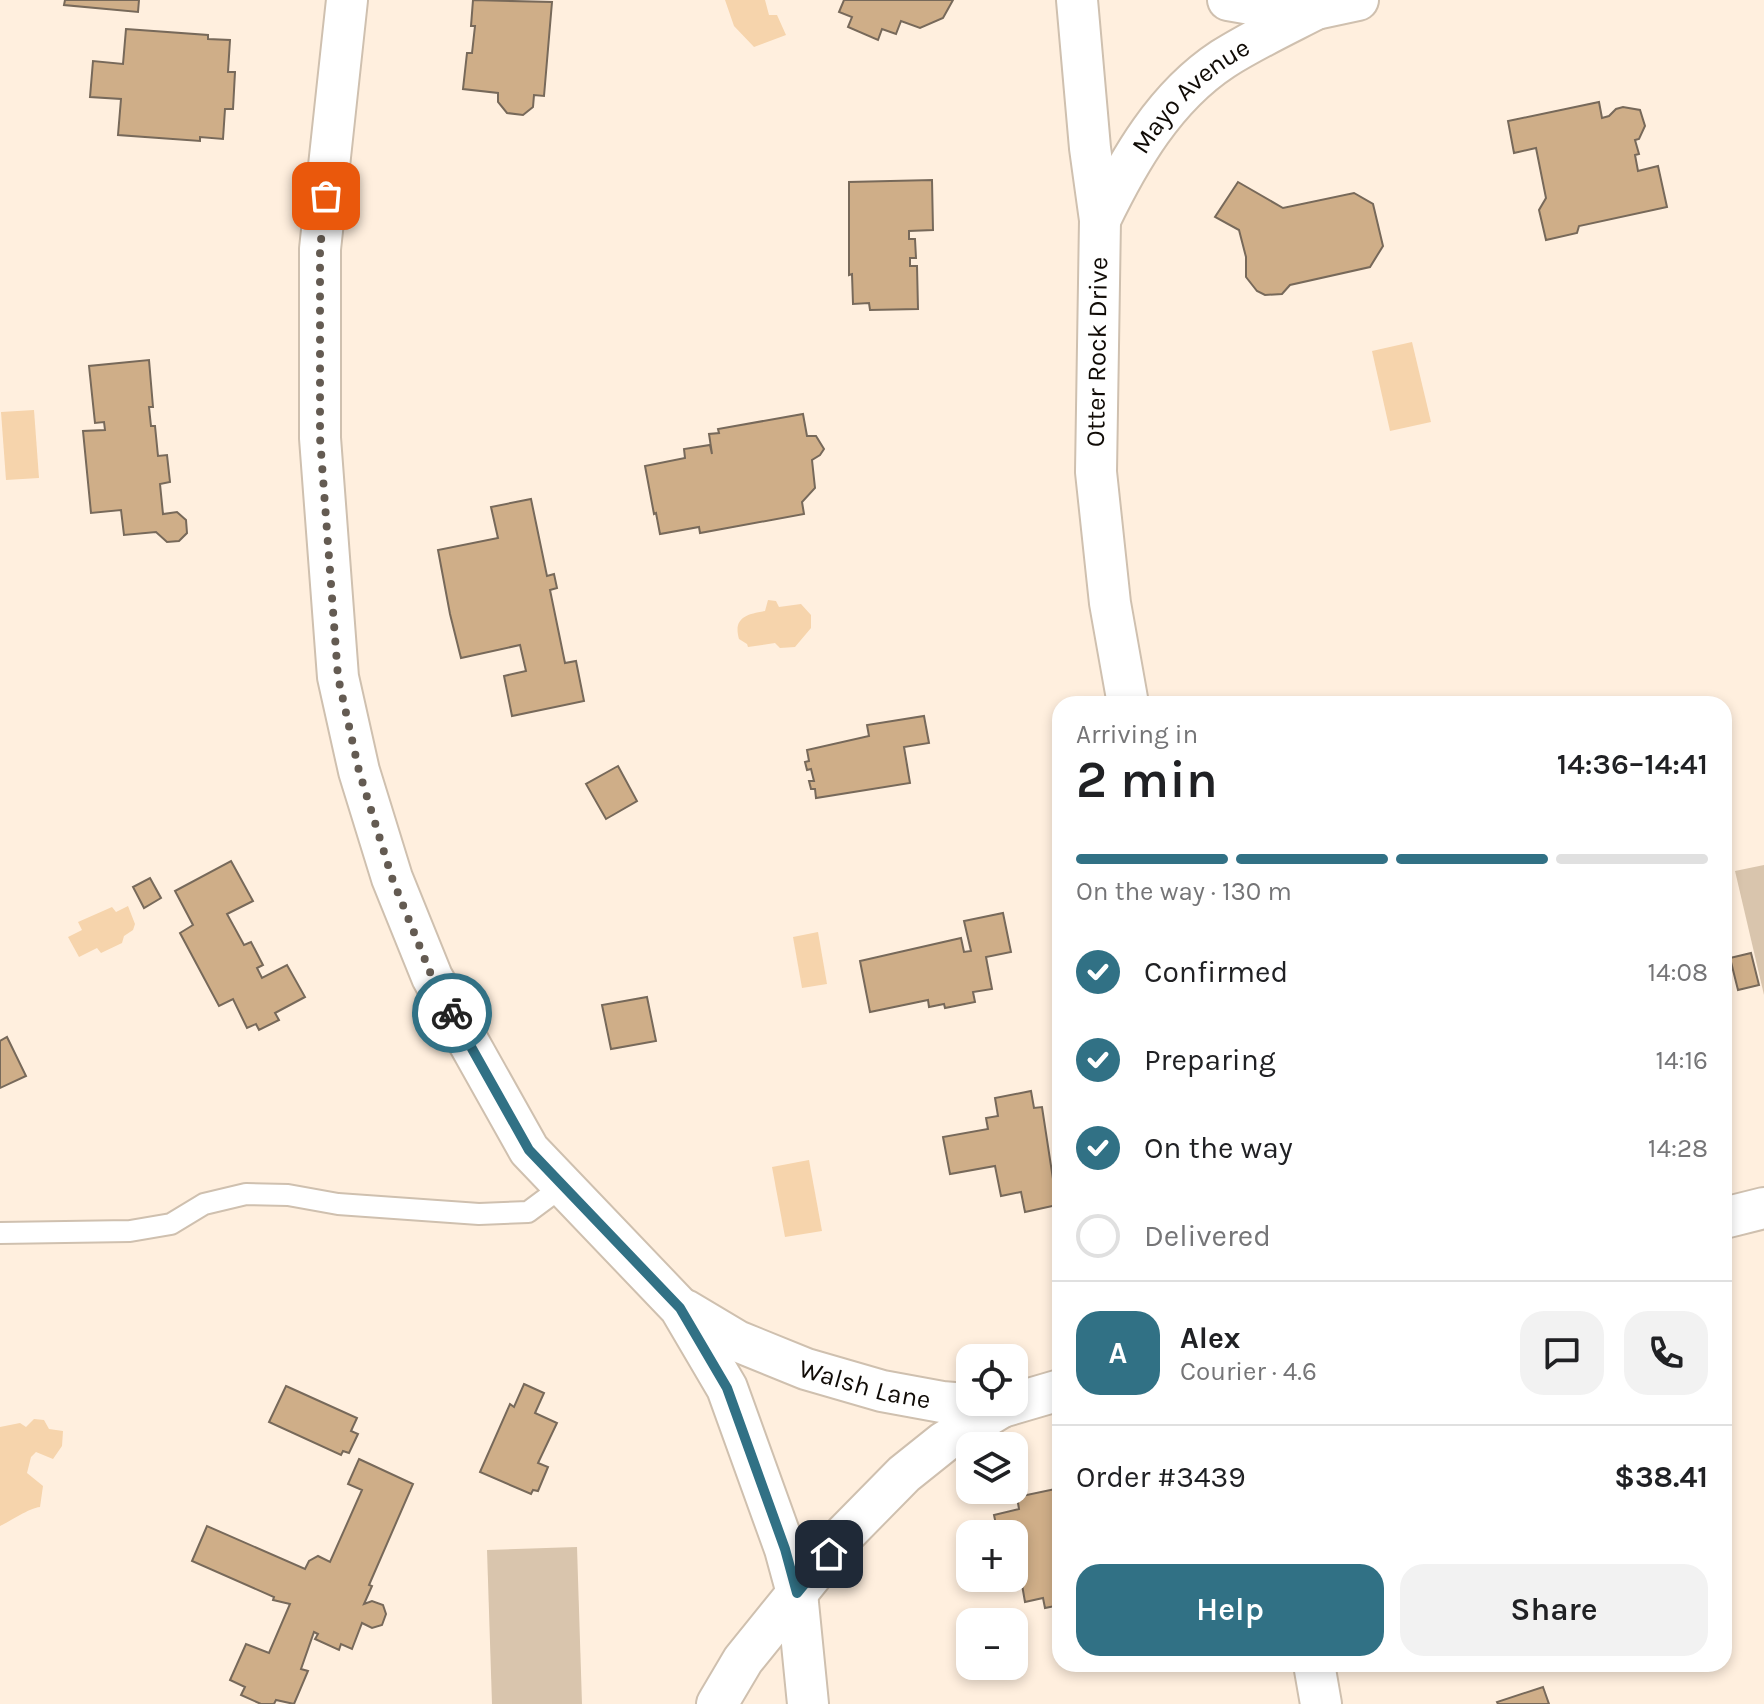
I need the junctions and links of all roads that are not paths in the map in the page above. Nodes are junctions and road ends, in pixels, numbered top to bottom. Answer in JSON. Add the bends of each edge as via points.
{"nodes":[{"id":1,"x":347,"y":0,"type":"edge"},
{"id":2,"x":1077,"y":0,"type":"edge"},
{"id":3,"x":1228,"y":0,"type":"edge"},
{"id":4,"x":1358,"y":0,"type":"edge"},
{"id":5,"x":1316,"y":9,"type":"junction"},
{"id":6,"x":1100,"y":220,"type":"junction"},
{"id":7,"x":1127,"y":696,"type":"edge"},
{"id":8,"x":563,"y":1186,"type":"junction"},
{"id":9,"x":1764,"y":1208,"type":"edge"},
{"id":10,"x":1732,"y":1216,"type":"edge"},
{"id":11,"x":0,"y":1233,"type":"edge"},
{"id":12,"x":680,"y":1308,"type":"junction"},
{"id":13,"x":1052,"y":1392,"type":"edge"},
{"id":14,"x":1028,"y":1399,"type":"edge"},
{"id":15,"x":956,"y":1403,"type":"edge"},
{"id":16,"x":987,"y":1416,"type":"edge"},
{"id":17,"x":797,"y":1593,"type":"junction"},
{"id":18,"x":1315,"y":1672,"type":"edge"},
{"id":19,"x":717,"y":1704,"type":"edge"},
{"id":20,"x":808,"y":1704,"type":"edge"},
{"id":21,"x":1321,"y":1704,"type":"edge"}],
"edges":[{"from":1,"to":8,"type":"street","via":[[320,249],[320,438],[338,677],[359,771],[392,878],[432,977],[529,1150]]},
{"from":2,"to":6,"type":"street","name":"Otter Rock Drive"},
{"from":3,"to":5,"type":"street","name":"Mayo Avenue"},
{"from":4,"to":5,"type":"street","name":"Mayo Avenue"},
{"from":5,"to":6,"type":"street","name":"Mayo Avenue","via":[[1221,61],[1183,94],[1126,167]]},
{"from":6,"to":7,"type":"street","name":"Otter Rock Drive","via":[[1096,472]]},
{"from":8,"to":11,"type":"lane","via":[[528,1212],[479,1214],[246,1194],[204,1204],[171,1224],[130,1231]]},
{"from":8,"to":12,"type":"street"},
{"from":9,"to":10,"type":"street"},
{"from":12,"to":15,"type":"street","name":"Walsh Lane","via":[[737,1341],[806,1369],[882,1391]]},
{"from":12,"to":17,"type":"street","via":[[727,1388]]},
{"from":13,"to":14,"type":"street","name":"Walsh Lane"},
{"from":16,"to":17,"type":"street","via":[[904,1474]]},
{"from":17,"to":19,"type":"street","via":[[743,1660]]},
{"from":17,"to":20,"type":"street"},
{"from":18,"to":21,"type":"street"}]}
